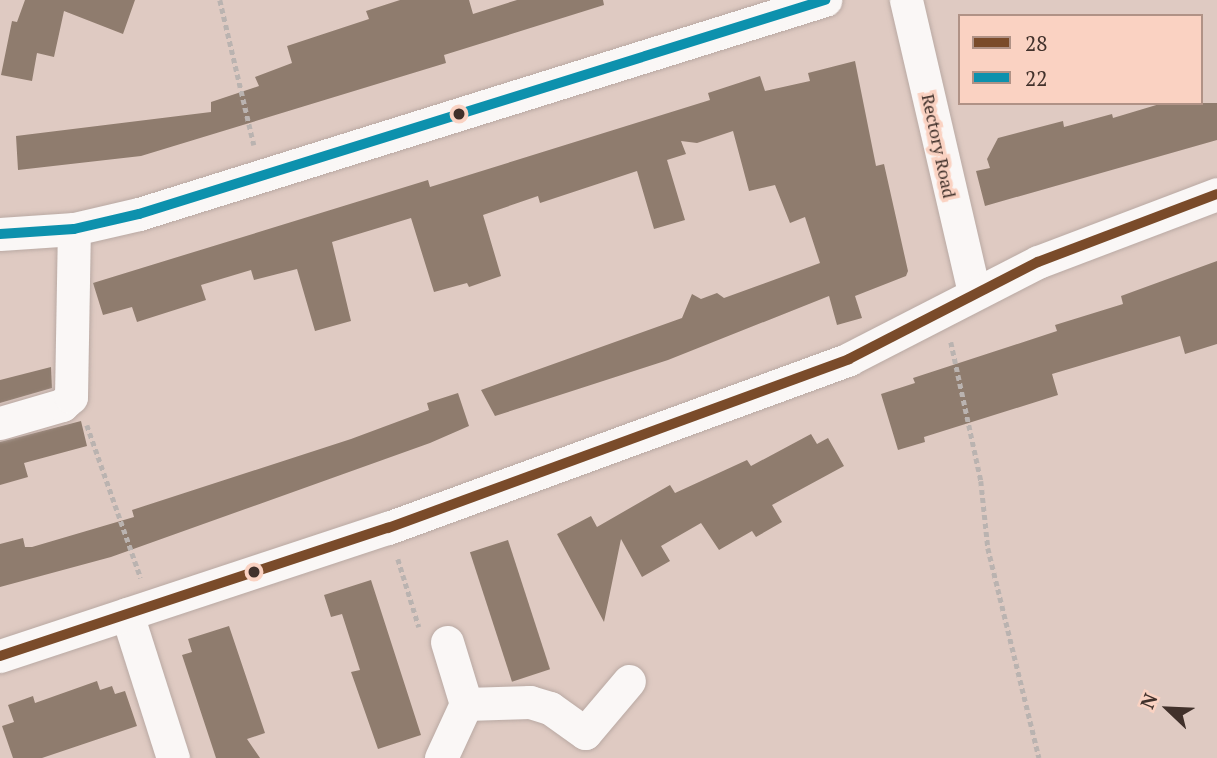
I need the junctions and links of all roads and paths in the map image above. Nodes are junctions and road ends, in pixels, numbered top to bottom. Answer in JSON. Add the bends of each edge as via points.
{"nodes":[{"id":1,"x":220,"y":0,"type":"edge"},
{"id":2,"x":825,"y":0,"type":"edge"},
{"id":3,"x":906,"y":0,"type":"edge"},
{"id":4,"x":262,"y":175,"type":"junction"},
{"id":5,"x":1217,"y":194,"type":"edge"},
{"id":6,"x":74,"y":229,"type":"junction"},
{"id":7,"x":0,"y":234,"type":"edge"},
{"id":8,"x":974,"y":292,"type":"junction"},
{"id":9,"x":944,"y":310,"type":"junction"},
{"id":10,"x":71,"y":397,"type":"junction"},
{"id":11,"x":0,"y":423,"type":"edge"},
{"id":12,"x":388,"y":528,"type":"junction"},
{"id":13,"x":141,"y":578,"type":"dead end"},
{"id":14,"x":127,"y":614,"type":"junction"},
{"id":15,"x":447,"y":642,"type":"joint"},
{"id":16,"x":0,"y":656,"type":"edge"},
{"id":17,"x":629,"y":681,"type":"dead end"},
{"id":18,"x":466,"y":704,"type":"junction"},
{"id":19,"x":173,"y":758,"type":"edge"},
{"id":20,"x":441,"y":758,"type":"edge"},
{"id":21,"x":1039,"y":758,"type":"edge"}],
"edges":[{"from":1,"to":4,"type":"path"},
{"from":2,"to":4,"type":"street"},
{"from":3,"to":8,"type":"street","name":"Rectory Road"},
{"from":4,"to":6,"type":"street"},
{"from":5,"to":8,"type":"street"},
{"from":6,"to":7,"type":"street"},
{"from":6,"to":10,"type":"street"},
{"from":8,"to":9,"type":"street"},
{"from":9,"to":12,"type":"street","via":[[849,359]]},
{"from":9,"to":21,"type":"path","via":[[981,481],[988,548]]},
{"from":10,"to":11,"type":"street","via":[[62,405]]},
{"from":10,"to":13,"type":"path","via":[[83,414]]},
{"from":12,"to":14,"type":"street"},
{"from":12,"to":15,"type":"path","via":[[425,650]]},
{"from":14,"to":16,"type":"street"},
{"from":14,"to":19,"type":"street"},
{"from":15,"to":18,"type":"street"},
{"from":17,"to":18,"type":"street","via":[[585,733],[550,708],[530,702]]},
{"from":18,"to":20,"type":"street"}]}
